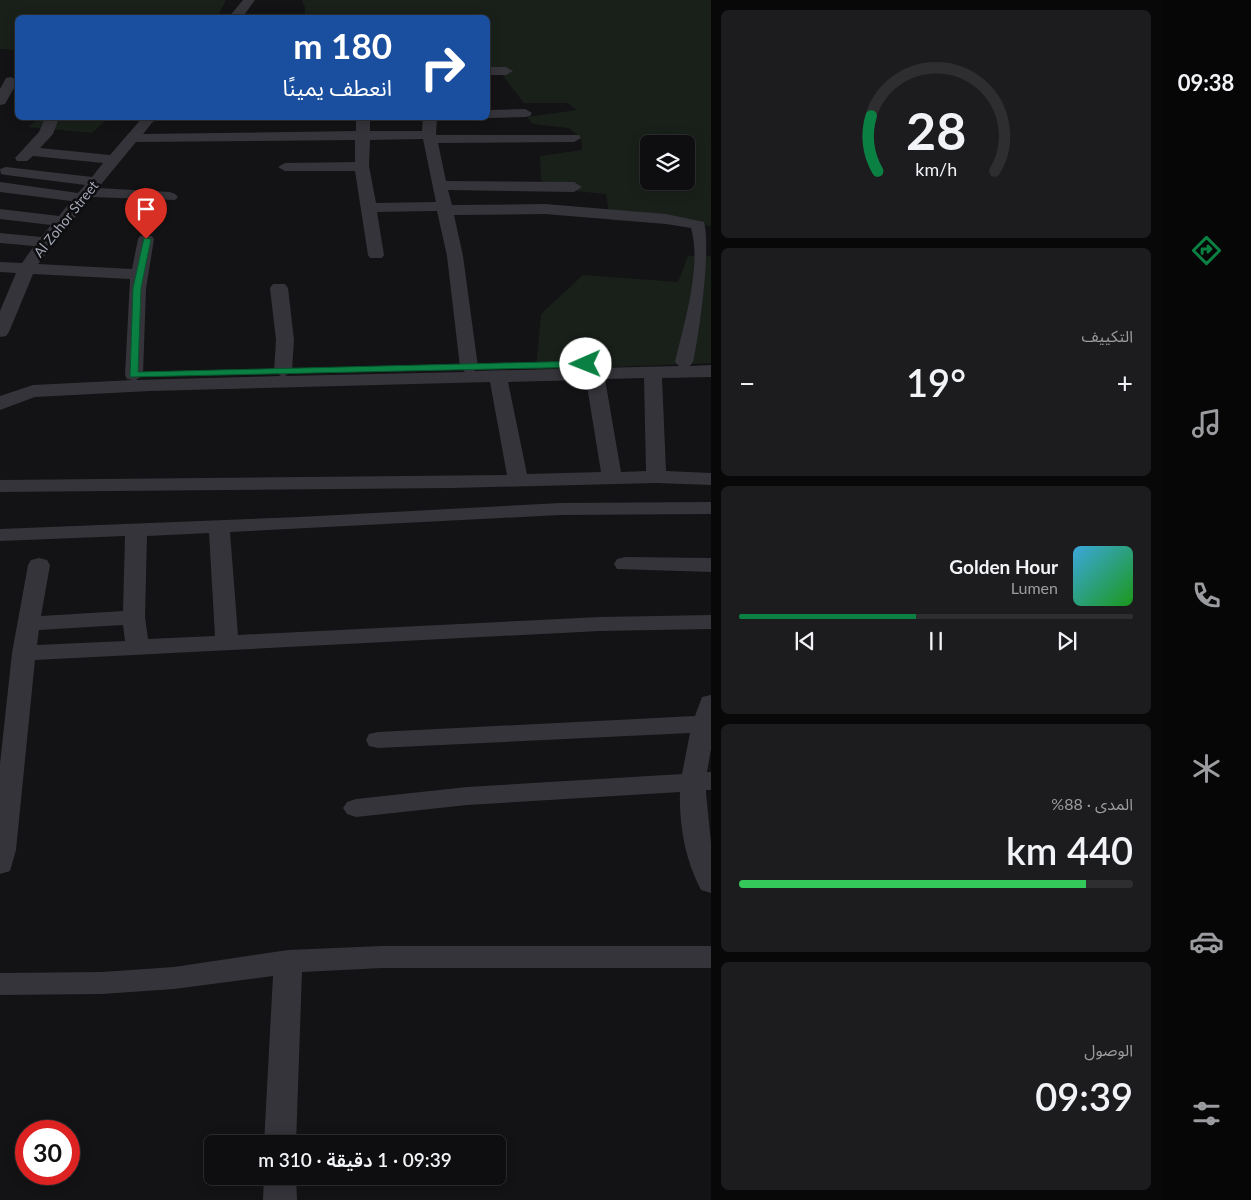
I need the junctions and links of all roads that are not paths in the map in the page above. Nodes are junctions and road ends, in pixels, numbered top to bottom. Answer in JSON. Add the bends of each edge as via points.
{"nodes":[{"id":1,"x":249,"y":0,"type":"edge"},
{"id":2,"x":237,"y":15,"type":"edge"},
{"id":3,"x":490,"y":71,"type":"edge"},
{"id":4,"x":506,"y":72,"type":"dead end"},
{"id":5,"x":10,"y":81,"type":"edge"},
{"id":6,"x":0,"y":101,"type":"edge"},
{"id":7,"x":525,"y":113,"type":"dead end"},
{"id":8,"x":490,"y":114,"type":"edge"},
{"id":9,"x":51,"y":120,"type":"edge"},
{"id":10,"x":147,"y":120,"type":"edge"},
{"id":11,"x":295,"y":120,"type":"edge"},
{"id":12,"x":363,"y":120,"type":"edge"},
{"id":13,"x":430,"y":120,"type":"edge"},
{"id":14,"x":223,"y":121,"type":"dead end"},
{"id":15,"x":362,"y":136,"type":"junction"},
{"id":16,"x":214,"y":137,"type":"junction"},
{"id":17,"x":296,"y":137,"type":"junction"},
{"id":18,"x":132,"y":138,"type":"junction"},
{"id":19,"x":574,"y":138,"type":"dead end"},
{"id":20,"x":430,"y":141,"type":"junction"},
{"id":21,"x":516,"y":150,"type":"dead end"},
{"id":22,"x":30,"y":151,"type":"junction"},
{"id":23,"x":116,"y":160,"type":"junction"},
{"id":24,"x":362,"y":166,"type":"junction"},
{"id":25,"x":285,"y":167,"type":"dead end"},
{"id":26,"x":3,"y":173,"type":"edge"},
{"id":27,"x":440,"y":185,"type":"junction"},
{"id":28,"x":535,"y":186,"type":"junction"},
{"id":29,"x":0,"y":187,"type":"edge"},
{"id":30,"x":574,"y":187,"type":"dead end"},
{"id":31,"x":88,"y":190,"type":"junction"},
{"id":32,"x":170,"y":197,"type":"dead end"},
{"id":33,"x":370,"y":208,"type":"junction"},
{"id":34,"x":444,"y":208,"type":"junction"},
{"id":35,"x":545,"y":209,"type":"junction"},
{"id":36,"x":0,"y":214,"type":"edge"},
{"id":37,"x":62,"y":221,"type":"junction"},
{"id":38,"x":0,"y":238,"type":"edge"},
{"id":39,"x":146,"y":239,"type":"dead end"},
{"id":40,"x":45,"y":242,"type":"junction"},
{"id":41,"x":376,"y":255,"type":"dead end"},
{"id":42,"x":0,"y":267,"type":"edge"},
{"id":43,"x":26,"y":270,"type":"junction"},
{"id":44,"x":139,"y":274,"type":"junction"},
{"id":45,"x":280,"y":288,"type":"dead end"},
{"id":46,"x":5,"y":306,"type":"edge"},
{"id":47,"x":0,"y":332,"type":"edge"},
{"id":48,"x":711,"y":361,"type":"edge"},
{"id":49,"x":684,"y":362,"type":"junction"},
{"id":50,"x":469,"y":367,"type":"junction"},
{"id":51,"x":283,"y":371,"type":"junction"},
{"id":52,"x":711,"y":371,"type":"edge"},
{"id":53,"x":653,"y":373,"type":"junction"},
{"id":54,"x":134,"y":375,"type":"junction"},
{"id":55,"x":595,"y":375,"type":"junction"},
{"id":56,"x":498,"y":377,"type":"junction"},
{"id":57,"x":2,"y":396,"type":"edge"},
{"id":58,"x":656,"y":477,"type":"junction"},
{"id":59,"x":612,"y":478,"type":"junction"},
{"id":60,"x":711,"y":478,"type":"edge"},
{"id":61,"x":518,"y":480,"type":"junction"},
{"id":62,"x":0,"y":486,"type":"edge"},
{"id":63,"x":711,"y":508,"type":"edge"},
{"id":64,"x":218,"y":527,"type":"junction"},
{"id":65,"x":136,"y":530,"type":"junction"},
{"id":66,"x":0,"y":535,"type":"edge"},
{"id":67,"x":625,"y":564,"type":"dead end"},
{"id":68,"x":39,"y":566,"type":"dead end"},
{"id":69,"x":711,"y":566,"type":"edge"},
{"id":70,"x":134,"y":616,"type":"junction"},
{"id":71,"x":711,"y":622,"type":"edge"},
{"id":72,"x":28,"y":624,"type":"junction"},
{"id":73,"x":227,"y":643,"type":"junction"},
{"id":74,"x":137,"y":647,"type":"junction"},
{"id":75,"x":24,"y":654,"type":"junction"},
{"id":76,"x":9,"y":705,"type":"edge"},
{"id":77,"x":708,"y":713,"type":"edge"},
{"id":78,"x":378,"y":740,"type":"dead end"},
{"id":79,"x":7,"y":754,"type":"edge"},
{"id":80,"x":702,"y":781,"type":"edge"},
{"id":81,"x":356,"y":808,"type":"dead end"},
{"id":82,"x":704,"y":831,"type":"edge"},
{"id":83,"x":0,"y":864,"type":"edge"},
{"id":84,"x":710,"y":877,"type":"edge"},
{"id":85,"x":711,"y":957,"type":"edge"},
{"id":86,"x":288,"y":961,"type":"junction"},
{"id":87,"x":0,"y":984,"type":"edge"},
{"id":88,"x":280,"y":1135,"type":"edge"},
{"id":89,"x":280,"y":1185,"type":"edge"},
{"id":90,"x":280,"y":1200,"type":"edge"}],
"edges":[{"from":1,"to":2,"type":"street"},
{"from":3,"to":4,"type":"street"},
{"from":5,"to":6,"type":"street"},
{"from":7,"to":8,"type":"street"},
{"from":9,"to":22,"type":"street","via":[[46,134]]},
{"from":10,"to":18,"type":"street","name":"Al Zohor Street"},
{"from":11,"to":17,"type":"street"},
{"from":12,"to":15,"type":"street"},
{"from":13,"to":20,"type":"street"},
{"from":14,"to":16,"type":"street"},
{"from":15,"to":17,"type":"street"},
{"from":15,"to":20,"type":"street"},
{"from":15,"to":24,"type":"street"},
{"from":16,"to":17,"type":"street"},
{"from":16,"to":18,"type":"street"},
{"from":18,"to":23,"type":"street","name":"Al Zohor Street"},
{"from":19,"to":20,"type":"street"},
{"from":20,"to":21,"type":"street"},
{"from":20,"to":27,"type":"street"},
{"from":22,"to":23,"type":"street"},
{"from":22,"to":26,"type":"street"},
{"from":23,"to":31,"type":"street","name":"Al Zohor Street"},
{"from":24,"to":25,"type":"street"},
{"from":24,"to":33,"type":"street"},
{"from":26,"to":31,"type":"street"},
{"from":27,"to":28,"type":"street"},
{"from":27,"to":34,"type":"street"},
{"from":28,"to":30,"type":"street"},
{"from":28,"to":35,"type":"street"},
{"from":29,"to":31,"type":"street"},
{"from":31,"to":32,"type":"street"},
{"from":31,"to":37,"type":"street","name":"Al Zohor Street"},
{"from":33,"to":34,"type":"street"},
{"from":33,"to":41,"type":"street"},
{"from":34,"to":35,"type":"street"},
{"from":34,"to":50,"type":"street","via":[[462,303]]},
{"from":35,"to":49,"type":"street","via":[[666,219],[698,225],[704,259]]},
{"from":36,"to":37,"type":"street"},
{"from":37,"to":40,"type":"street","name":"Al Zohor Street"},
{"from":38,"to":40,"type":"street"},
{"from":39,"to":44,"type":"street"},
{"from":40,"to":43,"type":"street","name":"Al Zohor Street"},
{"from":42,"to":43,"type":"street"},
{"from":43,"to":44,"type":"street"},
{"from":43,"to":46,"type":"street","name":"Al Zohor Street"},
{"from":44,"to":54,"type":"street"},
{"from":45,"to":51,"type":"street","via":[[285,340]]},
{"from":46,"to":47,"type":"street","name":"Al Zohor Street"},
{"from":48,"to":49,"type":"street"},
{"from":49,"to":50,"type":"street"},
{"from":50,"to":51,"type":"street"},
{"from":51,"to":54,"type":"street"},
{"from":52,"to":53,"type":"street"},
{"from":53,"to":55,"type":"street"},
{"from":53,"to":58,"type":"street"},
{"from":54,"to":57,"type":"street","via":[[22,382]]},
{"from":55,"to":56,"type":"street"},
{"from":55,"to":59,"type":"street"},
{"from":56,"to":57,"type":"street","via":[[150,385],[33,391]]},
{"from":56,"to":61,"type":"street"},
{"from":58,"to":59,"type":"street"},
{"from":58,"to":60,"type":"street"},
{"from":59,"to":61,"type":"street"},
{"from":61,"to":62,"type":"street"},
{"from":63,"to":64,"type":"street","via":[[560,509]]},
{"from":64,"to":65,"type":"street"},
{"from":64,"to":73,"type":"street"},
{"from":65,"to":66,"type":"street"},
{"from":65,"to":70,"type":"street"},
{"from":67,"to":69,"type":"street"},
{"from":68,"to":72,"type":"street"},
{"from":70,"to":72,"type":"street"},
{"from":70,"to":74,"type":"street"},
{"from":71,"to":73,"type":"street","via":[[590,624]]},
{"from":72,"to":75,"type":"street"},
{"from":73,"to":74,"type":"street"},
{"from":74,"to":75,"type":"street"},
{"from":75,"to":76,"type":"street"},
{"from":76,"to":79,"type":"street"},
{"from":77,"to":78,"type":"street"},
{"from":77,"to":80,"type":"street"},
{"from":79,"to":83,"type":"street","via":[[11,798]]},
{"from":80,"to":81,"type":"street","via":[[467,796]]},
{"from":80,"to":82,"type":"street","via":[[692,803]]},
{"from":82,"to":84,"type":"street"},
{"from":85,"to":86,"type":"street","via":[[382,957]]},
{"from":86,"to":87,"type":"street","via":[[174,978],[102,983]]},
{"from":86,"to":88,"type":"street"},
{"from":89,"to":90,"type":"street"}]}
